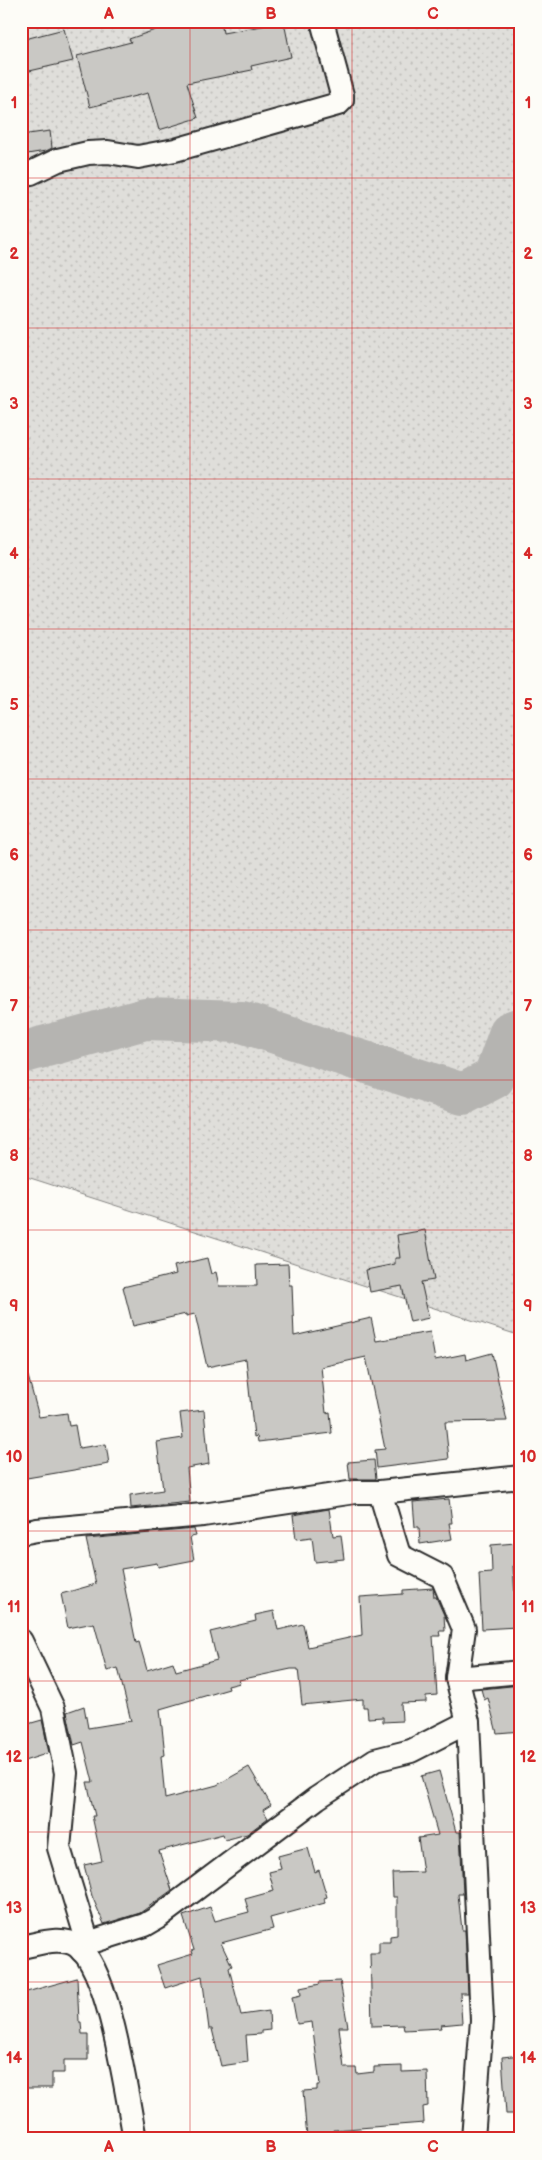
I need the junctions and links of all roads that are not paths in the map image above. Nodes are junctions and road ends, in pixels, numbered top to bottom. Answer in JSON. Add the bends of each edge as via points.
{"nodes":[{"id":1,"x":322,"y":21,"type":"edge"},
{"id":2,"x":21,"y":174,"type":"edge"},
{"id":3,"x":521,"y":1477,"type":"edge"},
{"id":4,"x":380,"y":1492,"type":"junction"},
{"id":5,"x":21,"y":1533,"type":"edge"},
{"id":6,"x":21,"y":1641,"type":"edge"},
{"id":7,"x":521,"y":1672,"type":"edge"},
{"id":8,"x":457,"y":1678,"type":"junction"},
{"id":9,"x":468,"y":1722,"type":"junction"},
{"id":10,"x":21,"y":1947,"type":"edge"},
{"id":11,"x":85,"y":1947,"type":"junction"},
{"id":12,"x":135,"y":2139,"type":"edge"},
{"id":13,"x":473,"y":2139,"type":"edge"}],
"edges":[{"from":1,"to":2,"type":"street","via":[[342,95],[338,104],[174,150],[138,157],[108,152],[88,153]]},
{"from":3,"to":4,"type":"street"},
{"from":4,"to":5,"type":"street","via":[[355,1492],[203,1515]]},
{"from":4,"to":8,"type":"street","via":[[398,1554],[442,1577],[464,1629]]},
{"from":6,"to":11,"type":"street","via":[[52,1708],[66,1773],[59,1848]]},
{"from":7,"to":8,"type":"street"},
{"from":8,"to":9,"type":"street"},
{"from":9,"to":11,"type":"street","via":[[411,1751],[375,1760],[317,1798],[157,1918]]},
{"from":9,"to":13,"type":"street","via":[[482,2020]]},
{"from":10,"to":11,"type":"street","via":[[58,1940]]},
{"from":11,"to":12,"type":"street","via":[[108,2005]]}]}
